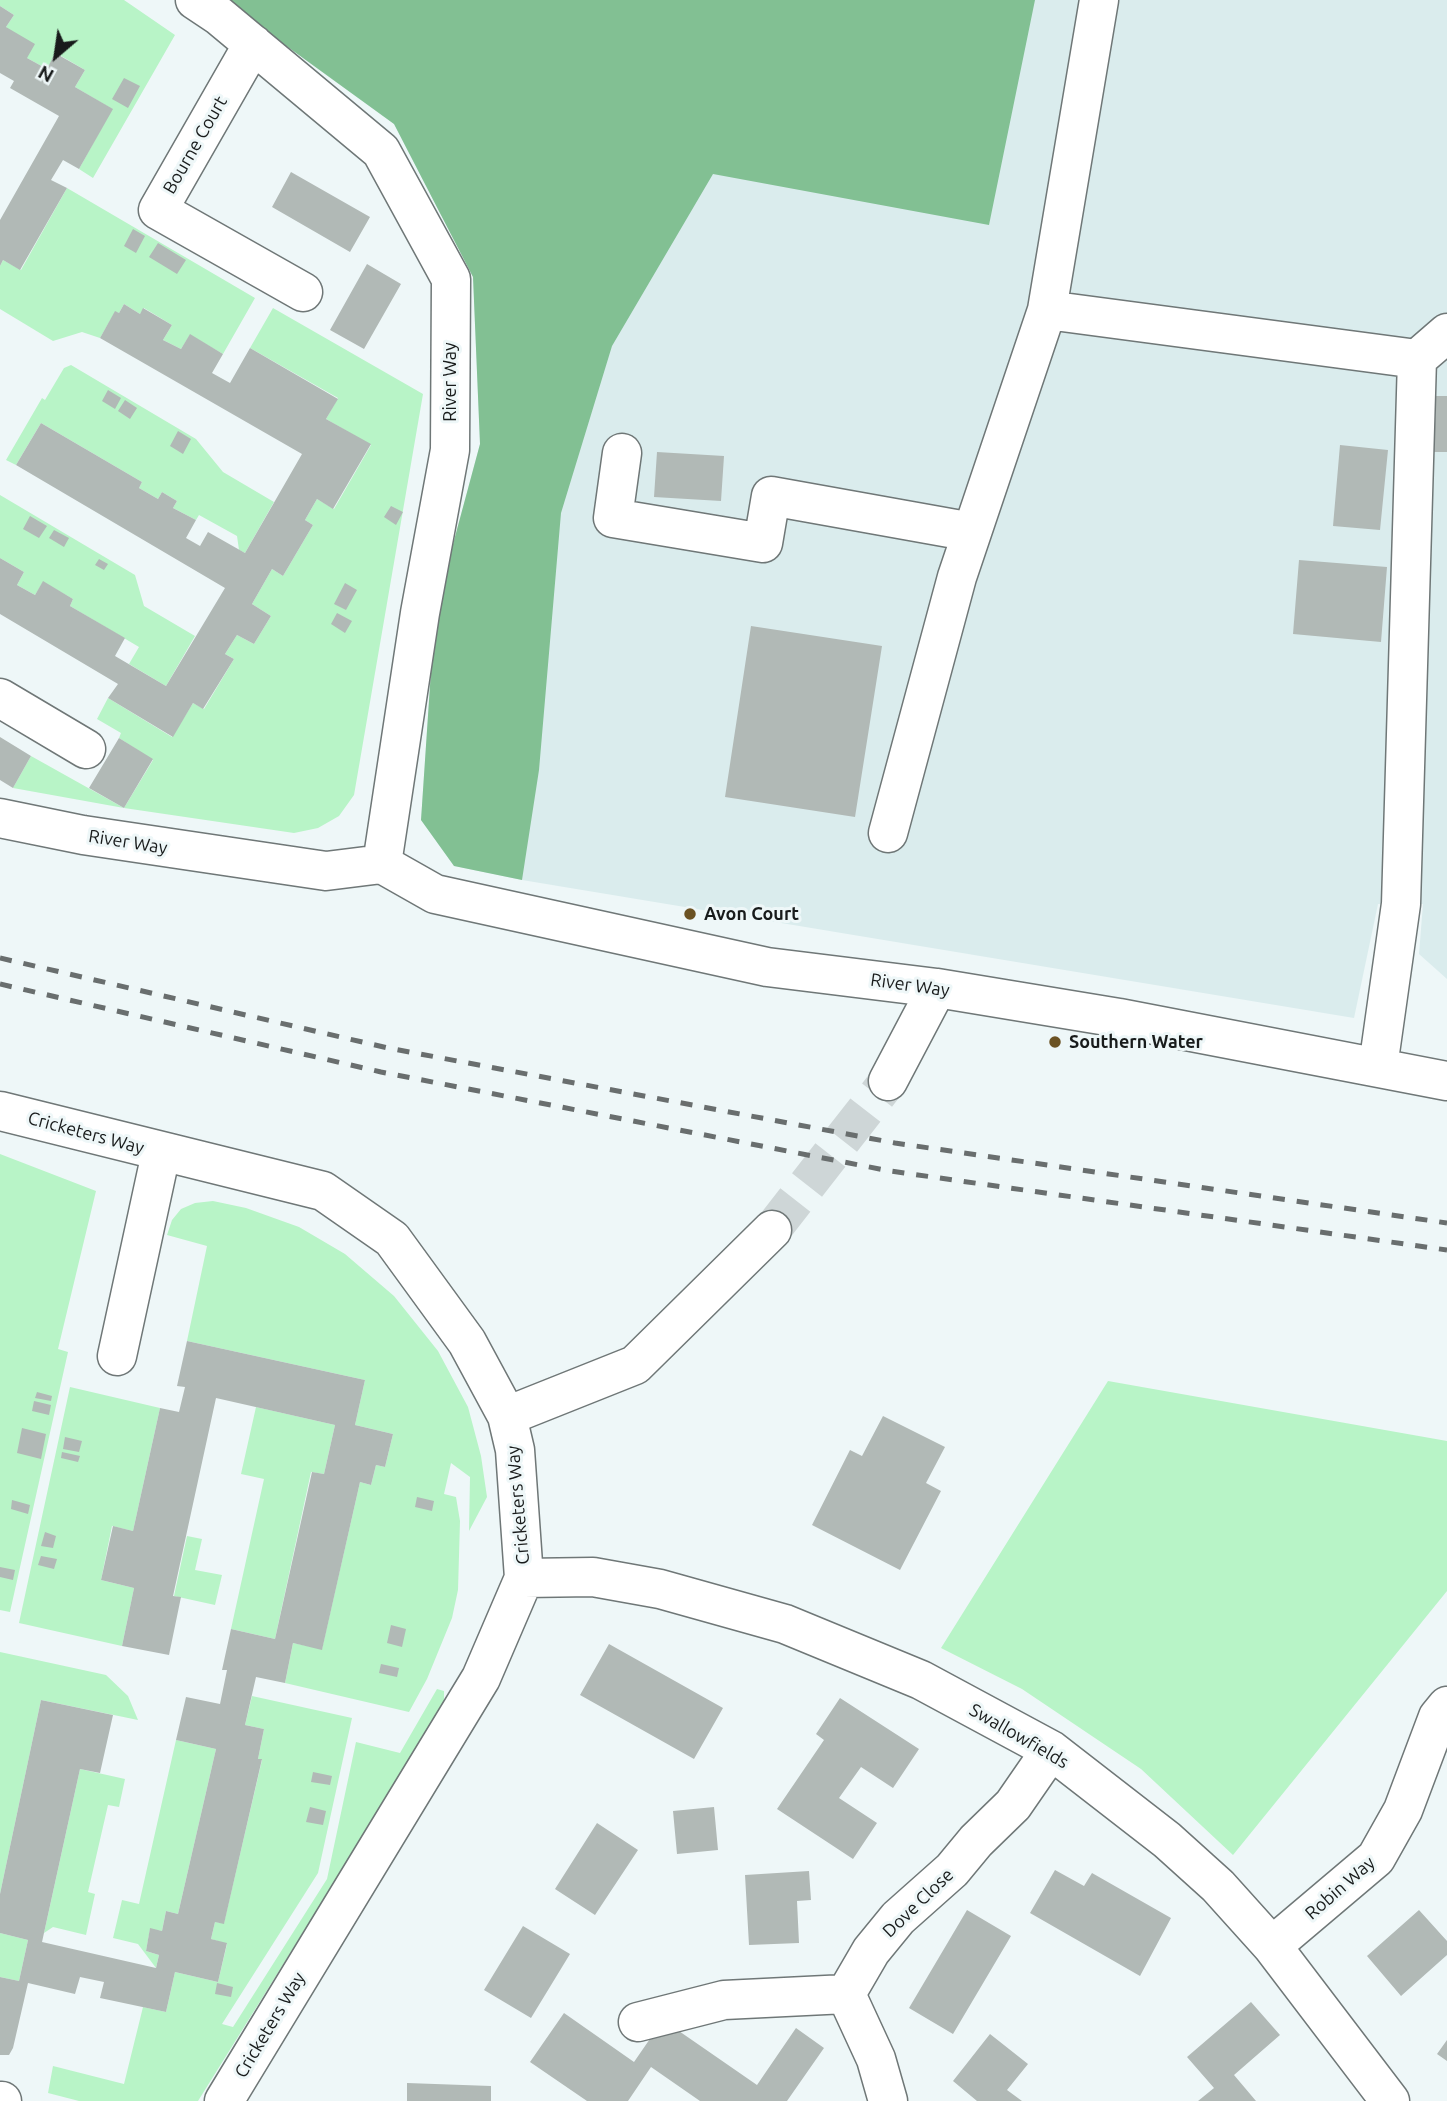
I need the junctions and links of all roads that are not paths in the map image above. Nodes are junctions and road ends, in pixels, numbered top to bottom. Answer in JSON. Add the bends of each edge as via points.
{"nodes":[{"id":1,"x":195,"y":0,"type":"edge"},
{"id":2,"x":1099,"y":0,"type":"edge"},
{"id":3,"x":253,"y":44,"type":"junction"},
{"id":4,"x":303,"y":292,"type":"dead end"},
{"id":5,"x":1047,"y":310,"type":"junction"},
{"id":6,"x":1447,"y":333,"type":"edge"},
{"id":7,"x":1417,"y":359,"type":"junction"},
{"id":8,"x":622,"y":453,"type":"dead end"},
{"id":9,"x":972,"y":532,"type":"junction"},
{"id":10,"x":0,"y":698,"type":"edge"},
{"id":11,"x":86,"y":749,"type":"dead end"},
{"id":12,"x":0,"y":818,"type":"edge"},
{"id":13,"x":888,"y":833,"type":"dead end"},
{"id":14,"x":382,"y":864,"type":"junction"},
{"id":15,"x":937,"y":988,"type":"junction"},
{"id":16,"x":1378,"y":1067,"type":"junction"},
{"id":17,"x":888,"y":1081,"type":"tunnel mouth"},
{"id":18,"x":1447,"y":1082,"type":"edge"},
{"id":19,"x":0,"y":1111,"type":"edge"},
{"id":20,"x":161,"y":1153,"type":"junction"},
{"id":21,"x":772,"y":1230,"type":"tunnel mouth"},
{"id":22,"x":117,"y":1356,"type":"dead end"},
{"id":23,"x":508,"y":1416,"type":"junction"},
{"id":24,"x":524,"y":1578,"type":"junction"},
{"id":25,"x":1447,"y":1706,"type":"edge"},
{"id":26,"x":1051,"y":1750,"type":"junction"},
{"id":27,"x":1272,"y":1946,"type":"junction"},
{"id":28,"x":846,"y":1994,"type":"junction"},
{"id":29,"x":638,"y":2022,"type":"dead end"},
{"id":30,"x":224,"y":2101,"type":"edge"},
{"id":31,"x":888,"y":2101,"type":"edge"},
{"id":32,"x":1390,"y":2101,"type":"edge"}],
"edges":[{"from":1,"to":3,"type":"street","name":"River Way"},
{"from":2,"to":5,"type":"street"},
{"from":3,"to":4,"type":"street","name":"Bourne Court","via":[[158,210]]},
{"from":3,"to":14,"type":"street","name":"River Way","via":[[381,150],[451,279],[450,450]]},
{"from":5,"to":7,"type":"street"},
{"from":5,"to":9,"type":"street"},
{"from":6,"to":7,"type":"street"},
{"from":7,"to":16,"type":"street","via":[[1401,904]]},
{"from":8,"to":9,"type":"street","via":[[613,518],[763,543],[771,496]]},
{"from":9,"to":13,"type":"street"},
{"from":10,"to":11,"type":"street"},
{"from":12,"to":14,"type":"street","name":"River Way","via":[[326,871]]},
{"from":14,"to":15,"type":"street","name":"River Way","via":[[435,894],[515,912],[767,967]]},
{"from":15,"to":16,"type":"street","name":"River Way"},
{"from":15,"to":17,"type":"street"},
{"from":16,"to":18,"type":"street","name":"River Way"},
{"from":19,"to":20,"type":"street","name":"Cricketers Way"},
{"from":20,"to":22,"type":"street"},
{"from":20,"to":23,"type":"street","name":"Cricketers Way","via":[[323,1191],[392,1239],[467,1342]]},
{"from":21,"to":23,"type":"street","via":[[635,1365]]},
{"from":23,"to":24,"type":"street","name":"Cricketers Way","via":[[516,1450]]},
{"from":24,"to":26,"type":"street","name":"Swallowfields","via":[[593,1577],[785,1624],[921,1680]]},
{"from":24,"to":30,"type":"street","name":"Cricketers Way","via":[[481,1678]]},
{"from":25,"to":27,"type":"street","name":"Robin Way","via":[[1438,1717],[1404,1810],[1376,1858]]},
{"from":26,"to":27,"type":"street","name":"Swallowfields","via":[[1177,1849]]},
{"from":26,"to":28,"type":"street","name":"Dove Close","via":[[1013,1805],[952,1870],[898,1917]]},
{"from":27,"to":32,"type":"street","name":"Swallowfields"},
{"from":28,"to":29,"type":"street","via":[[724,2000]]},
{"from":28,"to":31,"type":"street","via":[[876,2059]]}]}
